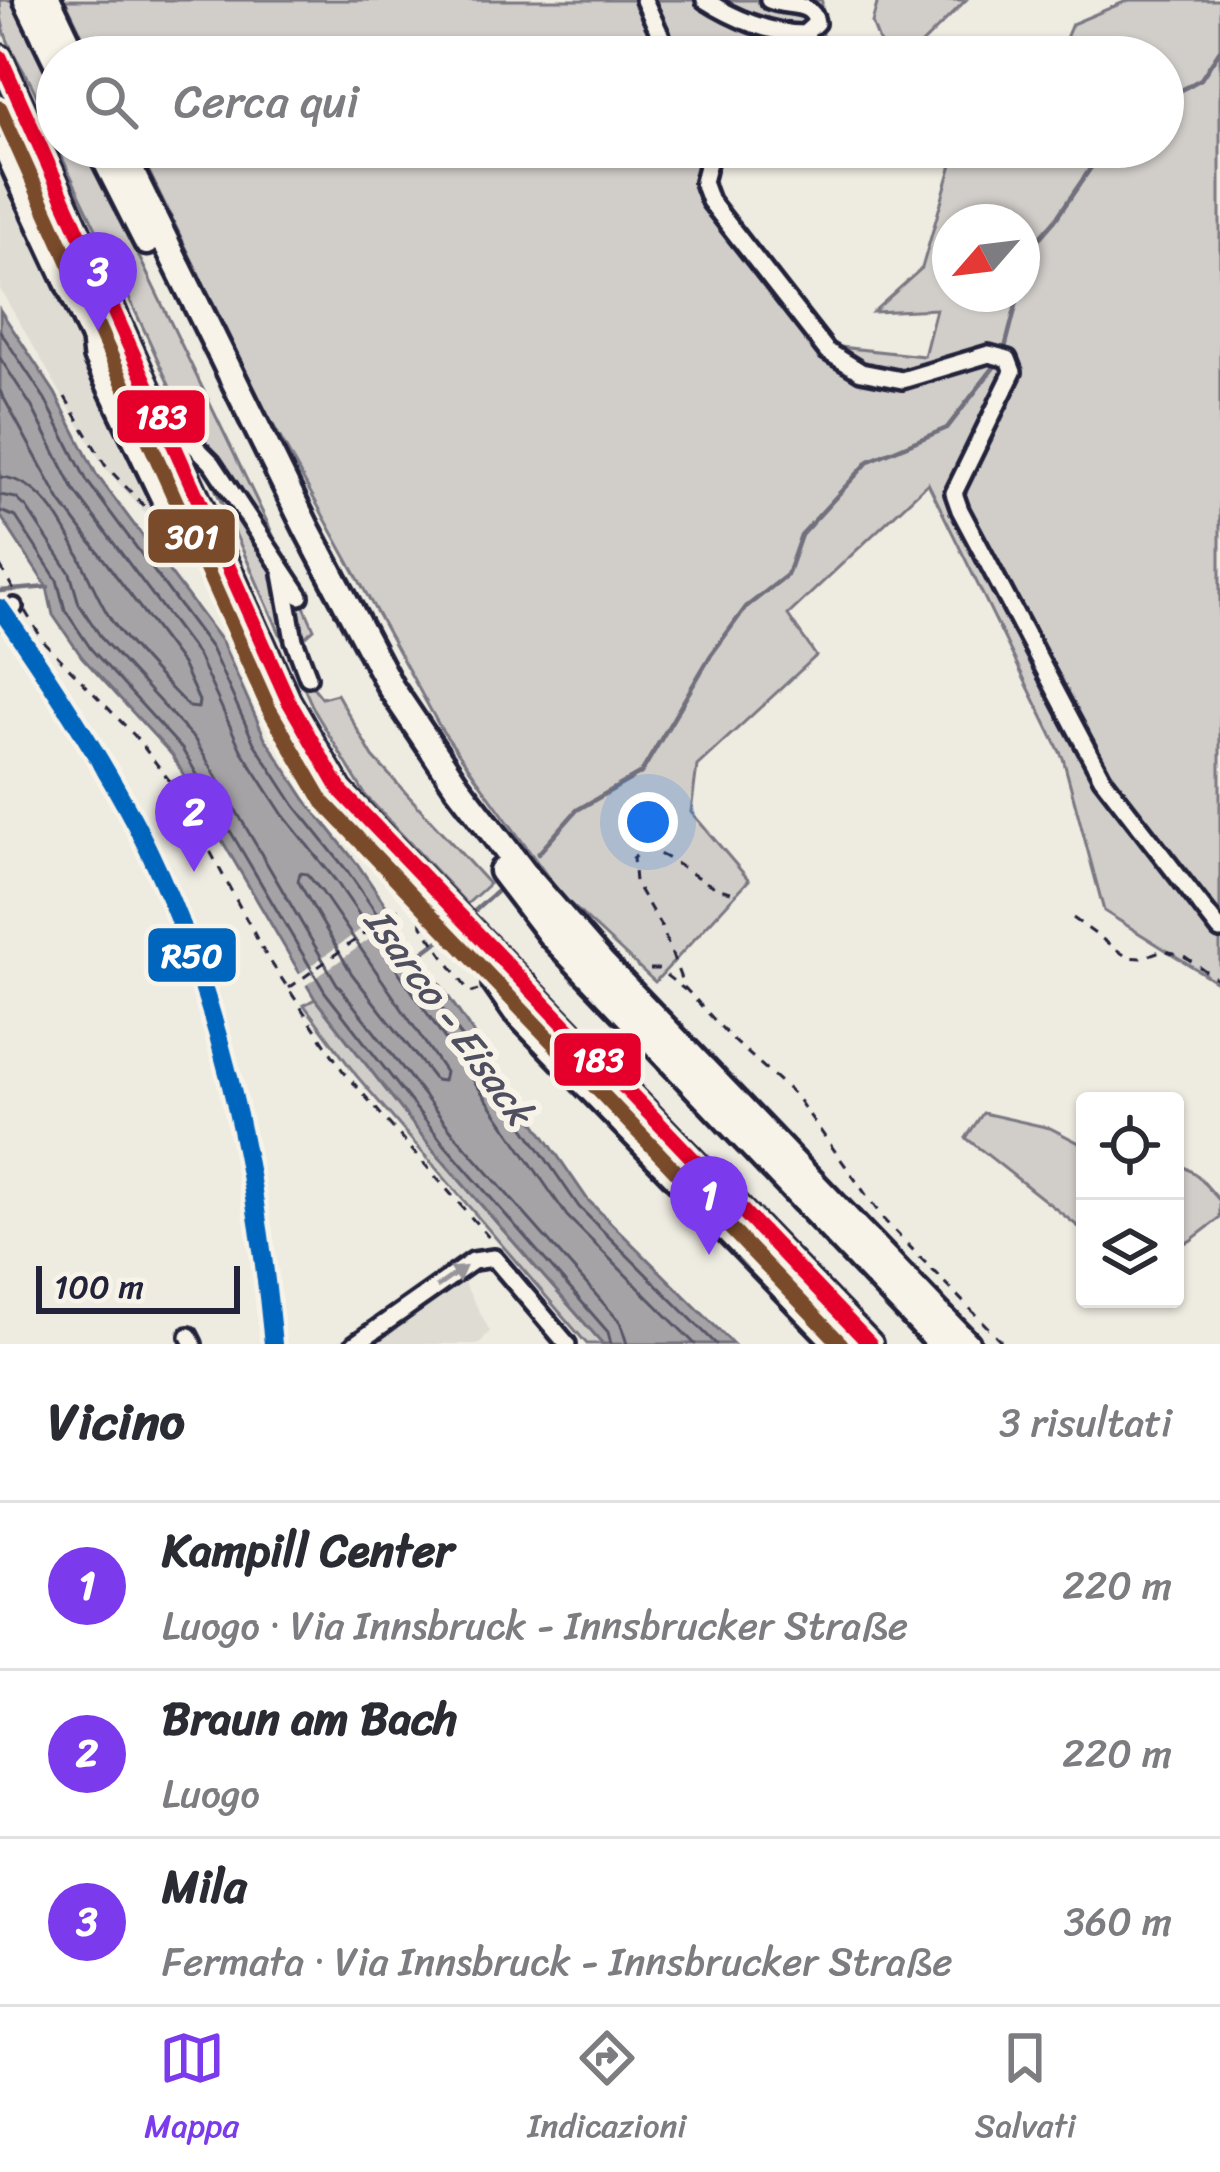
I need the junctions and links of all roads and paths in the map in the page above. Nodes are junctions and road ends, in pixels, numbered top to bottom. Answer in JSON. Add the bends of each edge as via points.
{"nodes":[{"id":1,"x":27,"y":0,"type":"edge"},
{"id":2,"x":47,"y":0,"type":"edge"},
{"id":3,"x":644,"y":0,"type":"edge"},
{"id":4,"x":705,"y":0,"type":"edge"},
{"id":5,"x":769,"y":0,"type":"edge"},
{"id":6,"x":803,"y":34,"type":"joint"},
{"id":7,"x":44,"y":36,"type":"edge"},
{"id":8,"x":65,"y":36,"type":"edge"},
{"id":9,"x":661,"y":36,"type":"edge"},
{"id":10,"x":0,"y":57,"type":"edge"},
{"id":11,"x":36,"y":138,"type":"edge"},
{"id":12,"x":0,"y":146,"type":"edge"},
{"id":13,"x":49,"y":168,"type":"edge"},
{"id":14,"x":110,"y":168,"type":"edge"},
{"id":15,"x":129,"y":168,"type":"edge"},
{"id":16,"x":707,"y":168,"type":"edge"},
{"id":17,"x":54,"y":179,"type":"junction"},
{"id":18,"x":21,"y":193,"type":"junction"},
{"id":19,"x":65,"y":397,"type":"dead end"},
{"id":20,"x":172,"y":438,"type":"junction"},
{"id":21,"x":163,"y":528,"type":"junction"},
{"id":22,"x":281,"y":572,"type":"junction"},
{"id":23,"x":300,"y":596,"type":"dead end"},
{"id":24,"x":226,"y":598,"type":"dead end"},
{"id":25,"x":14,"y":607,"type":"dead end"},
{"id":26,"x":0,"y":620,"type":"edge"},
{"id":27,"x":35,"y":629,"type":"dead end"},
{"id":28,"x":308,"y":677,"type":"dead end"},
{"id":29,"x":410,"y":888,"type":"dead end"},
{"id":30,"x":730,"y":892,"type":"dead end"},
{"id":31,"x":416,"y":896,"type":"junction"},
{"id":32,"x":1073,"y":918,"type":"dead end"},
{"id":33,"x":1220,"y":930,"type":"edge"},
{"id":34,"x":500,"y":962,"type":"junction"},
{"id":35,"x":650,"y":969,"type":"dead end"},
{"id":36,"x":1220,"y":981,"type":"edge"},
{"id":37,"x":490,"y":984,"type":"junction"},
{"id":38,"x":287,"y":989,"type":"junction"},
{"id":39,"x":692,"y":995,"type":"junction"},
{"id":40,"x":759,"y":1229,"type":"junction"},
{"id":41,"x":740,"y":1248,"type":"junction"},
{"id":42,"x":494,"y":1258,"type":"junction"},
{"id":43,"x":355,"y":1344,"type":"edge"},
{"id":44,"x":566,"y":1344,"type":"edge"},
{"id":45,"x":832,"y":1344,"type":"edge"},
{"id":46,"x":870,"y":1344,"type":"edge"},
{"id":47,"x":940,"y":1344,"type":"edge"},
{"id":48,"x":967,"y":1344,"type":"edge"},
{"id":49,"x":1004,"y":1344,"type":"edge"}],
"edges":[{"from":1,"to":7,"type":"highway"},
{"from":2,"to":8,"type":"highway"},
{"from":3,"to":9,"type":"street"},
{"from":4,"to":6,"type":"street","via":[[782,34]]},
{"from":5,"to":6,"type":"street","via":[[806,5],[815,23]]},
{"from":10,"to":11,"type":"main road"},
{"from":12,"to":18,"type":"street"},
{"from":13,"to":17,"type":"main road"},
{"from":14,"to":47,"type":"highway","via":[[380,699],[463,822],[551,934]]},
{"from":15,"to":48,"type":"highway","via":[[317,549],[391,688],[457,786],[601,962]]},
{"from":16,"to":33,"type":"street","via":[[710,201],[827,351],[861,372],[902,380],[989,354],[1008,359],[1013,372],[954,493],[959,510],[1102,778]]},
{"from":17,"to":18,"type":"street"},
{"from":17,"to":20,"type":"main road"},
{"from":18,"to":21,"type":"street","via":[[170,520]]},
{"from":19,"to":21,"type":"path","via":[[105,465]]},
{"from":20,"to":22,"type":"street","via":[[184,434],[212,463]]},
{"from":20,"to":34,"type":"main road","via":[[340,790]]},
{"from":21,"to":24,"type":"path"},
{"from":22,"to":23,"type":"street"},
{"from":22,"to":28,"type":"street"},
{"from":25,"to":26,"type":"street"},
{"from":27,"to":38,"type":"path","via":[[179,793]]},
{"from":29,"to":31,"type":"path"},
{"from":30,"to":39,"type":"path","via":[[710,888],[655,851],[633,858],[635,882]]},
{"from":31,"to":37,"type":"path","via":[[422,926],[470,993]]},
{"from":31,"to":38,"type":"path"},
{"from":32,"to":36,"type":"path","via":[[1127,957],[1163,950]]},
{"from":34,"to":37,"type":"street"},
{"from":34,"to":40,"type":"main road"},
{"from":35,"to":39,"type":"path"},
{"from":37,"to":41,"type":"street"},
{"from":38,"to":42,"type":"path","via":[[344,1071],[492,1238]]},
{"from":39,"to":49,"type":"path","via":[[795,1095],[884,1220]]},
{"from":40,"to":41,"type":"street"},
{"from":40,"to":46,"type":"main road"},
{"from":41,"to":45,"type":"street"},
{"from":43,"to":42,"type":"street","one_way":true,"via":[[473,1261]]},
{"from":42,"to":44,"type":"street"}]}
